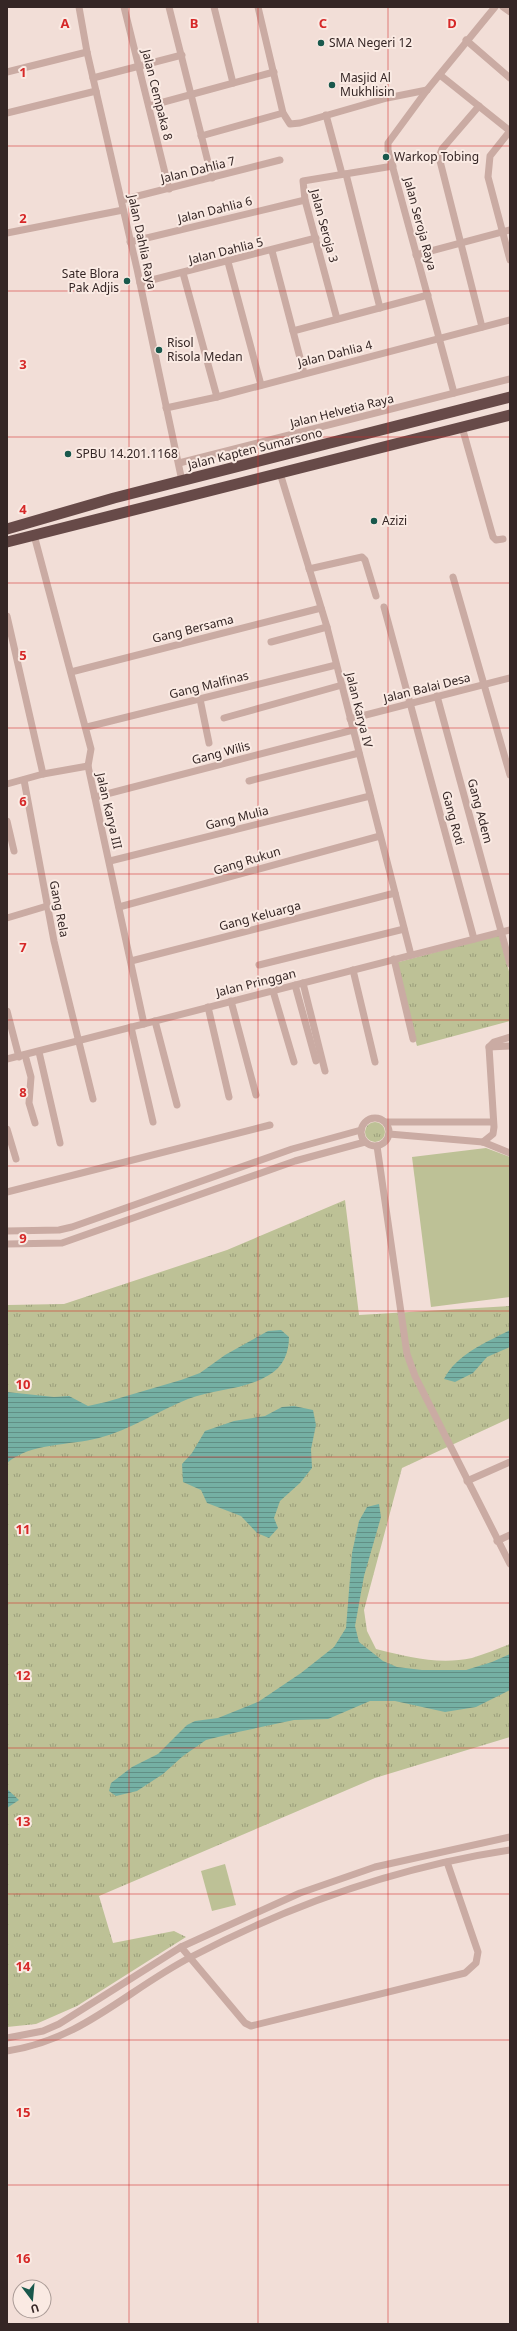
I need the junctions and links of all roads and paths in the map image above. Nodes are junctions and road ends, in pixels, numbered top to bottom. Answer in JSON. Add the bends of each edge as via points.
{"nodes":[{"id":1,"x":79,"y":7,"type":"edge"},
{"id":2,"x":124,"y":7,"type":"edge"},
{"id":3,"x":169,"y":7,"type":"edge"},
{"id":4,"x":214,"y":7,"type":"edge"},
{"id":5,"x":258,"y":7,"type":"edge"},
{"id":6,"x":495,"y":7,"type":"edge"},
{"id":7,"x":503,"y":7,"type":"edge"},
{"id":8,"x":510,"y":12,"type":"edge"},
{"id":9,"x":466,"y":40,"type":"junction"},
{"id":10,"x":87,"y":52,"type":"junction"},
{"id":11,"x":182,"y":55,"type":"junction"},
{"id":12,"x":139,"y":66,"type":"junction"},
{"id":13,"x":7,"y":72,"type":"edge"},
{"id":14,"x":274,"y":72,"type":"junction"},
{"id":15,"x":440,"y":75,"type":"junction"},
{"id":16,"x":93,"y":78,"type":"junction"},
{"id":17,"x":510,"y":78,"type":"edge"},
{"id":18,"x":232,"y":83,"type":"junction"},
{"id":19,"x":427,"y":90,"type":"junction"},
{"id":20,"x":96,"y":91,"type":"junction"},
{"id":21,"x":191,"y":94,"type":"junction"},
{"id":22,"x":149,"y":106,"type":"junction"},
{"id":23,"x":479,"y":106,"type":"junction"},
{"id":24,"x":283,"y":113,"type":"junction"},
{"id":25,"x":7,"y":114,"type":"edge"},
{"id":26,"x":326,"y":115,"type":"junction"},
{"id":27,"x":510,"y":131,"type":"edge"},
{"id":28,"x":202,"y":136,"type":"junction"},
{"id":29,"x":280,"y":160,"type":"dead end"},
{"id":30,"x":393,"y":166,"type":"junction"},
{"id":31,"x":344,"y":174,"type":"junction"},
{"id":32,"x":212,"y":178,"type":"junction"},
{"id":33,"x":169,"y":189,"type":"junction"},
{"id":34,"x":122,"y":200,"type":"junction"},
{"id":35,"x":305,"y":200,"type":"junction"},
{"id":36,"x":123,"y":210,"type":"junction"},
{"id":37,"x":506,"y":231,"type":"edge"},
{"id":38,"x":7,"y":234,"type":"edge"},
{"id":39,"x":316,"y":238,"type":"junction"},
{"id":40,"x":130,"y":242,"type":"junction"},
{"id":41,"x":460,"y":243,"type":"junction"},
{"id":42,"x":272,"y":251,"type":"junction"},
{"id":43,"x":416,"y":255,"type":"junction"},
{"id":44,"x":510,"y":260,"type":"edge"},
{"id":45,"x":228,"y":262,"type":"junction"},
{"id":46,"x":183,"y":273,"type":"junction"},
{"id":47,"x":140,"y":283,"type":"junction"},
{"id":48,"x":428,"y":295,"type":"junction"},
{"id":49,"x":380,"y":308,"type":"junction"},
{"id":50,"x":337,"y":319,"type":"junction"},
{"id":51,"x":510,"y":320,"type":"edge"},
{"id":52,"x":482,"y":327,"type":"junction"},
{"id":53,"x":294,"y":331,"type":"junction"},
{"id":54,"x":439,"y":338,"type":"junction"},
{"id":55,"x":304,"y":373,"type":"junction"},
{"id":56,"x":510,"y":379,"type":"edge"},
{"id":57,"x":261,"y":385,"type":"junction"},
{"id":58,"x":454,"y":393,"type":"junction"},
{"id":59,"x":217,"y":397,"type":"junction"},
{"id":60,"x":510,"y":397,"type":"edge"},
{"id":61,"x":166,"y":408,"type":"junction"},
{"id":62,"x":510,"y":415,"type":"edge"},
{"id":63,"x":462,"y":427,"type":"junction"},
{"id":64,"x":179,"y":463,"type":"junction"},
{"id":65,"x":280,"y":473,"type":"junction"},
{"id":66,"x":182,"y":481,"type":"junction"},
{"id":67,"x":7,"y":529,"type":"edge"},
{"id":68,"x":34,"y":536,"type":"junction"},
{"id":69,"x":503,"y":539,"type":"dead end"},
{"id":70,"x":7,"y":542,"type":"edge"},
{"id":71,"x":309,"y":569,"type":"junction"},
{"id":72,"x":453,"y":577,"type":"dead end"},
{"id":73,"x":376,"y":596,"type":"dead end"},
{"id":74,"x":384,"y":607,"type":"dead end"},
{"id":75,"x":321,"y":608,"type":"junction"},
{"id":76,"x":7,"y":616,"type":"edge"},
{"id":77,"x":327,"y":627,"type":"junction"},
{"id":78,"x":271,"y":642,"type":"dead end"},
{"id":79,"x":336,"y":665,"type":"junction"},
{"id":80,"x":71,"y":672,"type":"junction"},
{"id":81,"x":510,"y":678,"type":"edge"},
{"id":82,"x":342,"y":685,"type":"junction"},
{"id":83,"x":484,"y":685,"type":"junction"},
{"id":84,"x":437,"y":696,"type":"junction"},
{"id":85,"x":200,"y":699,"type":"junction"},
{"id":86,"x":411,"y":703,"type":"junction"},
{"id":87,"x":224,"y":718,"type":"dead end"},
{"id":88,"x":350,"y":719,"type":"junction"},
{"id":89,"x":87,"y":727,"type":"junction"},
{"id":90,"x":353,"y":730,"type":"junction"},
{"id":91,"x":209,"y":743,"type":"dead end"},
{"id":92,"x":359,"y":753,"type":"junction"},
{"id":93,"x":88,"y":766,"type":"junction"},
{"id":94,"x":43,"y":774,"type":"junction"},
{"id":95,"x":510,"y":775,"type":"edge"},
{"id":96,"x":24,"y":780,"type":"junction"},
{"id":97,"x":249,"y":781,"type":"dead end"},
{"id":98,"x":7,"y":784,"type":"edge"},
{"id":99,"x":370,"y":796,"type":"junction"},
{"id":100,"x":95,"y":797,"type":"junction"},
{"id":101,"x":7,"y":821,"type":"edge"},
{"id":102,"x":380,"y":836,"type":"junction"},
{"id":103,"x":14,"y":851,"type":"dead end"},
{"id":104,"x":110,"y":861,"type":"junction"},
{"id":105,"x":395,"y":893,"type":"junction"},
{"id":106,"x":47,"y":906,"type":"junction"},
{"id":107,"x":119,"y":907,"type":"junction"},
{"id":108,"x":7,"y":918,"type":"edge"},
{"id":109,"x":404,"y":930,"type":"junction"},
{"id":110,"x":510,"y":930,"type":"edge"},
{"id":111,"x":501,"y":932,"type":"junction"},
{"id":112,"x":474,"y":939,"type":"junction"},
{"id":113,"x":411,"y":955,"type":"junction"},
{"id":114,"x":394,"y":959,"type":"junction"},
{"id":115,"x":131,"y":961,"type":"junction"},
{"id":116,"x":510,"y":964,"type":"edge"},
{"id":117,"x":259,"y":965,"type":"dead end"},
{"id":118,"x":353,"y":970,"type":"junction"},
{"id":119,"x":303,"y":983,"type":"junction"},
{"id":120,"x":295,"y":985,"type":"junction"},
{"id":121,"x":273,"y":991,"type":"junction"},
{"id":122,"x":231,"y":1001,"type":"junction"},
{"id":123,"x":208,"y":1007,"type":"junction"},
{"id":124,"x":7,"y":1011,"type":"edge"},
{"id":125,"x":155,"y":1021,"type":"junction"},
{"id":126,"x":144,"y":1024,"type":"junction"},
{"id":127,"x":131,"y":1026,"type":"junction"},
{"id":128,"x":510,"y":1037,"type":"edge"},
{"id":129,"x":413,"y":1039,"type":"dead end"},
{"id":130,"x":79,"y":1041,"type":"junction"},
{"id":131,"x":510,"y":1046,"type":"edge"},
{"id":132,"x":489,"y":1047,"type":"junction"},
{"id":133,"x":39,"y":1052,"type":"junction"},
{"id":134,"x":22,"y":1056,"type":"junction"},
{"id":135,"x":7,"y":1059,"type":"edge"},
{"id":136,"x":316,"y":1061,"type":"dead end"},
{"id":137,"x":294,"y":1062,"type":"dead end"},
{"id":138,"x":375,"y":1062,"type":"dead end"},
{"id":139,"x":325,"y":1071,"type":"dead end"},
{"id":140,"x":256,"y":1095,"type":"dead end"},
{"id":141,"x":229,"y":1097,"type":"dead end"},
{"id":142,"x":93,"y":1099,"type":"dead end"},
{"id":143,"x":177,"y":1105,"type":"dead end"},
{"id":144,"x":153,"y":1122,"type":"dead end"},
{"id":145,"x":386,"y":1122,"type":"junction"},
{"id":146,"x":493,"y":1122,"type":"junction"},
{"id":147,"x":35,"y":1123,"type":"dead end"},
{"id":148,"x":270,"y":1125,"type":"dead end"},
{"id":149,"x":7,"y":1129,"type":"edge"},
{"id":150,"x":361,"y":1130,"type":"junction"},
{"id":151,"x":390,"y":1134,"type":"junction"},
{"id":152,"x":365,"y":1142,"type":"junction"},
{"id":153,"x":483,"y":1142,"type":"junction"},
{"id":154,"x":60,"y":1143,"type":"dead end"},
{"id":155,"x":377,"y":1146,"type":"junction"},
{"id":156,"x":510,"y":1153,"type":"edge"},
{"id":157,"x":16,"y":1159,"type":"dead end"},
{"id":158,"x":177,"y":1190,"type":"junction"},
{"id":159,"x":7,"y":1192,"type":"edge"},
{"id":160,"x":181,"y":1201,"type":"junction"},
{"id":161,"x":7,"y":1231,"type":"edge"},
{"id":162,"x":7,"y":1244,"type":"edge"},
{"id":163,"x":510,"y":1462,"type":"edge"},
{"id":164,"x":467,"y":1481,"type":"junction"},
{"id":165,"x":510,"y":1535,"type":"edge"},
{"id":166,"x":497,"y":1541,"type":"junction"},
{"id":167,"x":510,"y":1564,"type":"edge"},
{"id":168,"x":510,"y":1837,"type":"edge"},
{"id":169,"x":510,"y":1850,"type":"edge"},
{"id":170,"x":447,"y":1862,"type":"junction"},
{"id":171,"x":181,"y":1947,"type":"junction"},
{"id":172,"x":189,"y":1957,"type":"junction"},
{"id":173,"x":7,"y":2038,"type":"edge"},
{"id":174,"x":7,"y":2051,"type":"edge"}],
"edges":[{"from":1,"to":10,"type":"street","name":"Jalan Dahlia Raya"},
{"from":2,"to":12,"type":"street","name":"Jalan Cempaka 8"},
{"from":3,"to":11,"type":"street"},
{"from":4,"to":18,"type":"street"},
{"from":5,"to":14,"type":"street"},
{"from":6,"to":9,"type":"street","name":"Jalan Seroja Raya"},
{"from":7,"to":8,"type":"street"},
{"from":9,"to":15,"type":"street","name":"Jalan Seroja Raya"},
{"from":9,"to":17,"type":"street"},
{"from":10,"to":13,"type":"street"},
{"from":10,"to":16,"type":"street","name":"Jalan Dahlia Raya"},
{"from":11,"to":12,"type":"street"},
{"from":11,"to":21,"type":"street"},
{"from":12,"to":16,"type":"street"},
{"from":12,"to":22,"type":"street","name":"Jalan Cempaka 8"},
{"from":14,"to":18,"type":"street"},
{"from":14,"to":24,"type":"street"},
{"from":15,"to":19,"type":"street","name":"Jalan Seroja Raya"},
{"from":15,"to":23,"type":"street"},
{"from":16,"to":20,"type":"street","name":"Jalan Dahlia Raya"},
{"from":18,"to":21,"type":"street"},
{"from":19,"to":26,"type":"street"},
{"from":19,"to":30,"type":"street","name":"Jalan Seroja Raya","via":[[390,138],[388,150]]},
{"from":20,"to":25,"type":"street"},
{"from":20,"to":34,"type":"street","name":"Jalan Dahlia Raya"},
{"from":21,"to":22,"type":"street"},
{"from":21,"to":28,"type":"street"},
{"from":22,"to":33,"type":"street","name":"Jalan Cempaka 8"},
{"from":23,"to":27,"type":"street"},
{"from":23,"to":41,"type":"street","via":[[442,149],[439,157]]},
{"from":24,"to":26,"type":"street","via":[[288,122],[294,124]]},
{"from":24,"to":28,"type":"street"},
{"from":26,"to":31,"type":"street"},
{"from":27,"to":37,"type":"street","via":[[490,156],[488,166],[488,177]]},
{"from":28,"to":32,"type":"street"},
{"from":29,"to":32,"type":"street","name":"Jalan Dahlia 7"},
{"from":30,"to":31,"type":"street","name":"Jalan Seroja 3"},
{"from":30,"to":43,"type":"street","name":"Jalan Seroja Raya"},
{"from":31,"to":35,"type":"street","name":"Jalan Seroja 3","via":[[303,181]]},
{"from":31,"to":49,"type":"street"},
{"from":32,"to":33,"type":"street","name":"Jalan Dahlia 7"},
{"from":33,"to":34,"type":"street","name":"Jalan Dahlia 7"},
{"from":34,"to":36,"type":"street","name":"Jalan Dahlia Raya"},
{"from":35,"to":39,"type":"street","name":"Jalan Seroja 3"},
{"from":35,"to":40,"type":"street","name":"Jalan Dahlia 6"},
{"from":36,"to":38,"type":"street"},
{"from":36,"to":40,"type":"street","name":"Jalan Dahlia Raya"},
{"from":37,"to":41,"type":"street"},
{"from":37,"to":44,"type":"street"},
{"from":39,"to":42,"type":"street","name":"Jalan Dahlia 5"},
{"from":39,"to":50,"type":"street","name":"Jalan Seroja 3"},
{"from":40,"to":47,"type":"street","name":"Jalan Dahlia Raya"},
{"from":41,"to":43,"type":"street"},
{"from":41,"to":52,"type":"street"},
{"from":42,"to":45,"type":"street","name":"Jalan Dahlia 5"},
{"from":42,"to":53,"type":"street"},
{"from":43,"to":48,"type":"street","name":"Jalan Seroja Raya"},
{"from":45,"to":46,"type":"street","name":"Jalan Dahlia 5"},
{"from":45,"to":57,"type":"street"},
{"from":46,"to":47,"type":"street","name":"Jalan Dahlia 5"},
{"from":46,"to":59,"type":"street"},
{"from":47,"to":61,"type":"street","name":"Jalan Dahlia Raya"},
{"from":48,"to":49,"type":"street"},
{"from":48,"to":54,"type":"street","name":"Jalan Seroja Raya"},
{"from":49,"to":50,"type":"street"},
{"from":50,"to":53,"type":"street"},
{"from":51,"to":52,"type":"street","name":"Jalan Dahlia 4"},
{"from":52,"to":54,"type":"street","name":"Jalan Dahlia 4"},
{"from":53,"to":55,"type":"street"},
{"from":54,"to":55,"type":"street","name":"Jalan Dahlia 4"},
{"from":54,"to":58,"type":"street","name":"Jalan Seroja Raya"},
{"from":55,"to":57,"type":"street","name":"Jalan Dahlia 4"},
{"from":56,"to":58,"type":"street","name":"Jalan Helvetia Raya"},
{"from":57,"to":59,"type":"street","name":"Jalan Dahlia 4"},
{"from":58,"to":64,"type":"street","name":"Jalan Helvetia Raya"},
{"from":59,"to":61,"type":"street","name":"Jalan Dahlia 4"},
{"from":60,"to":66,"type":"highway","name":"Jalan Kapten Sumarsono"},
{"from":61,"to":64,"type":"street","name":"Jalan Dahlia Raya"},
{"from":62,"to":63,"type":"highway"},
{"from":63,"to":65,"type":"highway"},
{"from":63,"to":69,"type":"street","via":[[493,537],[496,540]]},
{"from":64,"to":66,"type":"street","name":"Jalan Dahlia Raya"},
{"from":65,"to":68,"type":"highway"},
{"from":65,"to":71,"type":"street","name":"Jalan Karya IV"},
{"from":66,"to":67,"type":"highway","name":"Jalan Kapten Sumarsono"},
{"from":68,"to":70,"type":"highway"},
{"from":68,"to":80,"type":"street","name":"Jalan Karya III"},
{"from":71,"to":73,"type":"street","via":[[362,557]]},
{"from":71,"to":75,"type":"street","name":"Jalan Karya IV"},
{"from":72,"to":83,"type":"street"},
{"from":74,"to":86,"type":"street","name":"Gang Roti"},
{"from":75,"to":77,"type":"street","name":"Jalan Karya IV"},
{"from":75,"to":80,"type":"street","name":"Gang Bersama"},
{"from":76,"to":94,"type":"street"},
{"from":77,"to":78,"type":"street"},
{"from":77,"to":79,"type":"street","name":"Jalan Karya IV"},
{"from":79,"to":82,"type":"street","name":"Jalan Karya IV"},
{"from":79,"to":85,"type":"street","name":"Gang Malfinas"},
{"from":80,"to":89,"type":"street","name":"Jalan Karya III"},
{"from":81,"to":83,"type":"street","name":"Jalan Balai Desa"},
{"from":82,"to":87,"type":"street"},
{"from":82,"to":88,"type":"street","name":"Jalan Karya IV"},
{"from":83,"to":84,"type":"street","name":"Jalan Balai Desa"},
{"from":83,"to":95,"type":"street"},
{"from":84,"to":86,"type":"street","name":"Jalan Balai Desa"},
{"from":84,"to":111,"type":"street","name":"Gang Adem"},
{"from":85,"to":89,"type":"street","name":"Gang Malfinas"},
{"from":85,"to":91,"type":"street"},
{"from":86,"to":88,"type":"street","name":"Jalan Balai Desa"},
{"from":86,"to":112,"type":"street","name":"Gang Roti"},
{"from":88,"to":90,"type":"street","name":"Jalan Karya IV"},
{"from":89,"to":93,"type":"street","name":"Jalan Karya III","via":[[91,749]]},
{"from":90,"to":92,"type":"street","name":"Jalan Karya IV"},
{"from":90,"to":100,"type":"street","name":"Gang Wilis"},
{"from":92,"to":97,"type":"street"},
{"from":92,"to":99,"type":"street","name":"Jalan Karya IV"},
{"from":93,"to":94,"type":"street"},
{"from":93,"to":100,"type":"street","name":"Jalan Karya III"},
{"from":94,"to":96,"type":"street"},
{"from":96,"to":98,"type":"street"},
{"from":96,"to":106,"type":"street","name":"Gang Rela"},
{"from":99,"to":102,"type":"street","name":"Jalan Karya IV"},
{"from":99,"to":104,"type":"street","name":"Gang Mulia"},
{"from":100,"to":104,"type":"street","name":"Jalan Karya III"},
{"from":101,"to":103,"type":"street"},
{"from":102,"to":105,"type":"street","name":"Jalan Karya IV"},
{"from":102,"to":107,"type":"street","name":"Gang Rukun"},
{"from":104,"to":107,"type":"street","name":"Jalan Karya III"},
{"from":105,"to":109,"type":"street","name":"Jalan Karya IV"},
{"from":105,"to":115,"type":"street","name":"Gang Keluarga"},
{"from":106,"to":108,"type":"street"},
{"from":106,"to":130,"type":"street","name":"Gang Rela"},
{"from":107,"to":115,"type":"street","name":"Jalan Karya III"},
{"from":109,"to":113,"type":"street","name":"Jalan Karya IV"},
{"from":109,"to":117,"type":"street"},
{"from":110,"to":111,"type":"street","name":"Jalan Pringgan"},
{"from":111,"to":112,"type":"street","name":"Jalan Pringgan"},
{"from":111,"to":116,"type":"street","name":"Gang Adem"},
{"from":112,"to":113,"type":"street","name":"Jalan Pringgan"},
{"from":113,"to":114,"type":"street","name":"Jalan Pringgan"},
{"from":114,"to":118,"type":"street","name":"Jalan Pringgan"},
{"from":114,"to":129,"type":"street"},
{"from":115,"to":126,"type":"street","name":"Jalan Karya III"},
{"from":118,"to":119,"type":"street","name":"Jalan Pringgan"},
{"from":118,"to":138,"type":"street"},
{"from":119,"to":120,"type":"street","name":"Jalan Pringgan"},
{"from":119,"to":139,"type":"street"},
{"from":120,"to":121,"type":"street","name":"Jalan Pringgan"},
{"from":120,"to":136,"type":"street"},
{"from":121,"to":122,"type":"street","name":"Jalan Pringgan"},
{"from":121,"to":137,"type":"street"},
{"from":122,"to":123,"type":"street","name":"Jalan Pringgan"},
{"from":122,"to":140,"type":"street"},
{"from":123,"to":125,"type":"street","name":"Jalan Pringgan"},
{"from":123,"to":141,"type":"street"},
{"from":124,"to":134,"type":"street"},
{"from":125,"to":126,"type":"street","name":"Jalan Pringgan"},
{"from":125,"to":143,"type":"street"},
{"from":126,"to":127,"type":"street","name":"Jalan Pringgan"},
{"from":127,"to":130,"type":"street","name":"Jalan Pringgan"},
{"from":127,"to":144,"type":"street"},
{"from":128,"to":132,"type":"street","via":[[494,1042]]},
{"from":130,"to":133,"type":"street","name":"Jalan Pringgan"},
{"from":130,"to":142,"type":"street","name":"Gang Rela"},
{"from":131,"to":132,"type":"street"},
{"from":132,"to":146,"type":"street"},
{"from":133,"to":134,"type":"street","name":"Jalan Pringgan"},
{"from":133,"to":154,"type":"street"},
{"from":134,"to":135,"type":"street","name":"Jalan Pringgan"},
{"from":134,"to":147,"type":"street","via":[[31,1077],[29,1103]]},
{"from":145,"to":146,"type":"street"},
{"from":145,"to":150,"type":"street","via":[[378,1118],[369,1120]]},
{"from":145,"to":151,"type":"street"},
{"from":146,"to":153,"type":"street","via":[[493,1134]]},
{"from":148,"to":159,"type":"street"},
{"from":149,"to":157,"type":"street"},
{"from":150,"to":152,"type":"street"},
{"from":150,"to":158,"type":"street","via":[[292,1149]]},
{"from":151,"to":153,"type":"street"},
{"from":151,"to":155,"type":"street","via":[[385,1142]]},
{"from":152,"to":155,"type":"street"},
{"from":152,"to":160,"type":"street","via":[[295,1161]]},
{"from":153,"to":156,"type":"street"},
{"from":155,"to":164,"type":"street","via":[[408,1354],[415,1376]]},
{"from":158,"to":160,"type":"street"},
{"from":158,"to":161,"type":"street","via":[[72,1227],[59,1230]]},
{"from":160,"to":162,"type":"street","via":[[62,1243]]},
{"from":163,"to":164,"type":"street"},
{"from":164,"to":166,"type":"street"},
{"from":165,"to":166,"type":"street"},
{"from":166,"to":167,"type":"street"},
{"from":168,"to":171,"type":"street","via":[[375,1867],[300,1893]]},
{"from":169,"to":170,"type":"street"},
{"from":170,"to":172,"type":"street","via":[[380,1878],[314,1900]]},
{"from":170,"to":172,"type":"street","via":[[478,1952],[476,1963],[465,1973],[251,2026],[245,2023]]},
{"from":171,"to":172,"type":"street"},
{"from":171,"to":173,"type":"street","via":[[59,2024],[43,2031]]},
{"from":172,"to":174,"type":"street","via":[[74,2031],[26,2048]]}]}
